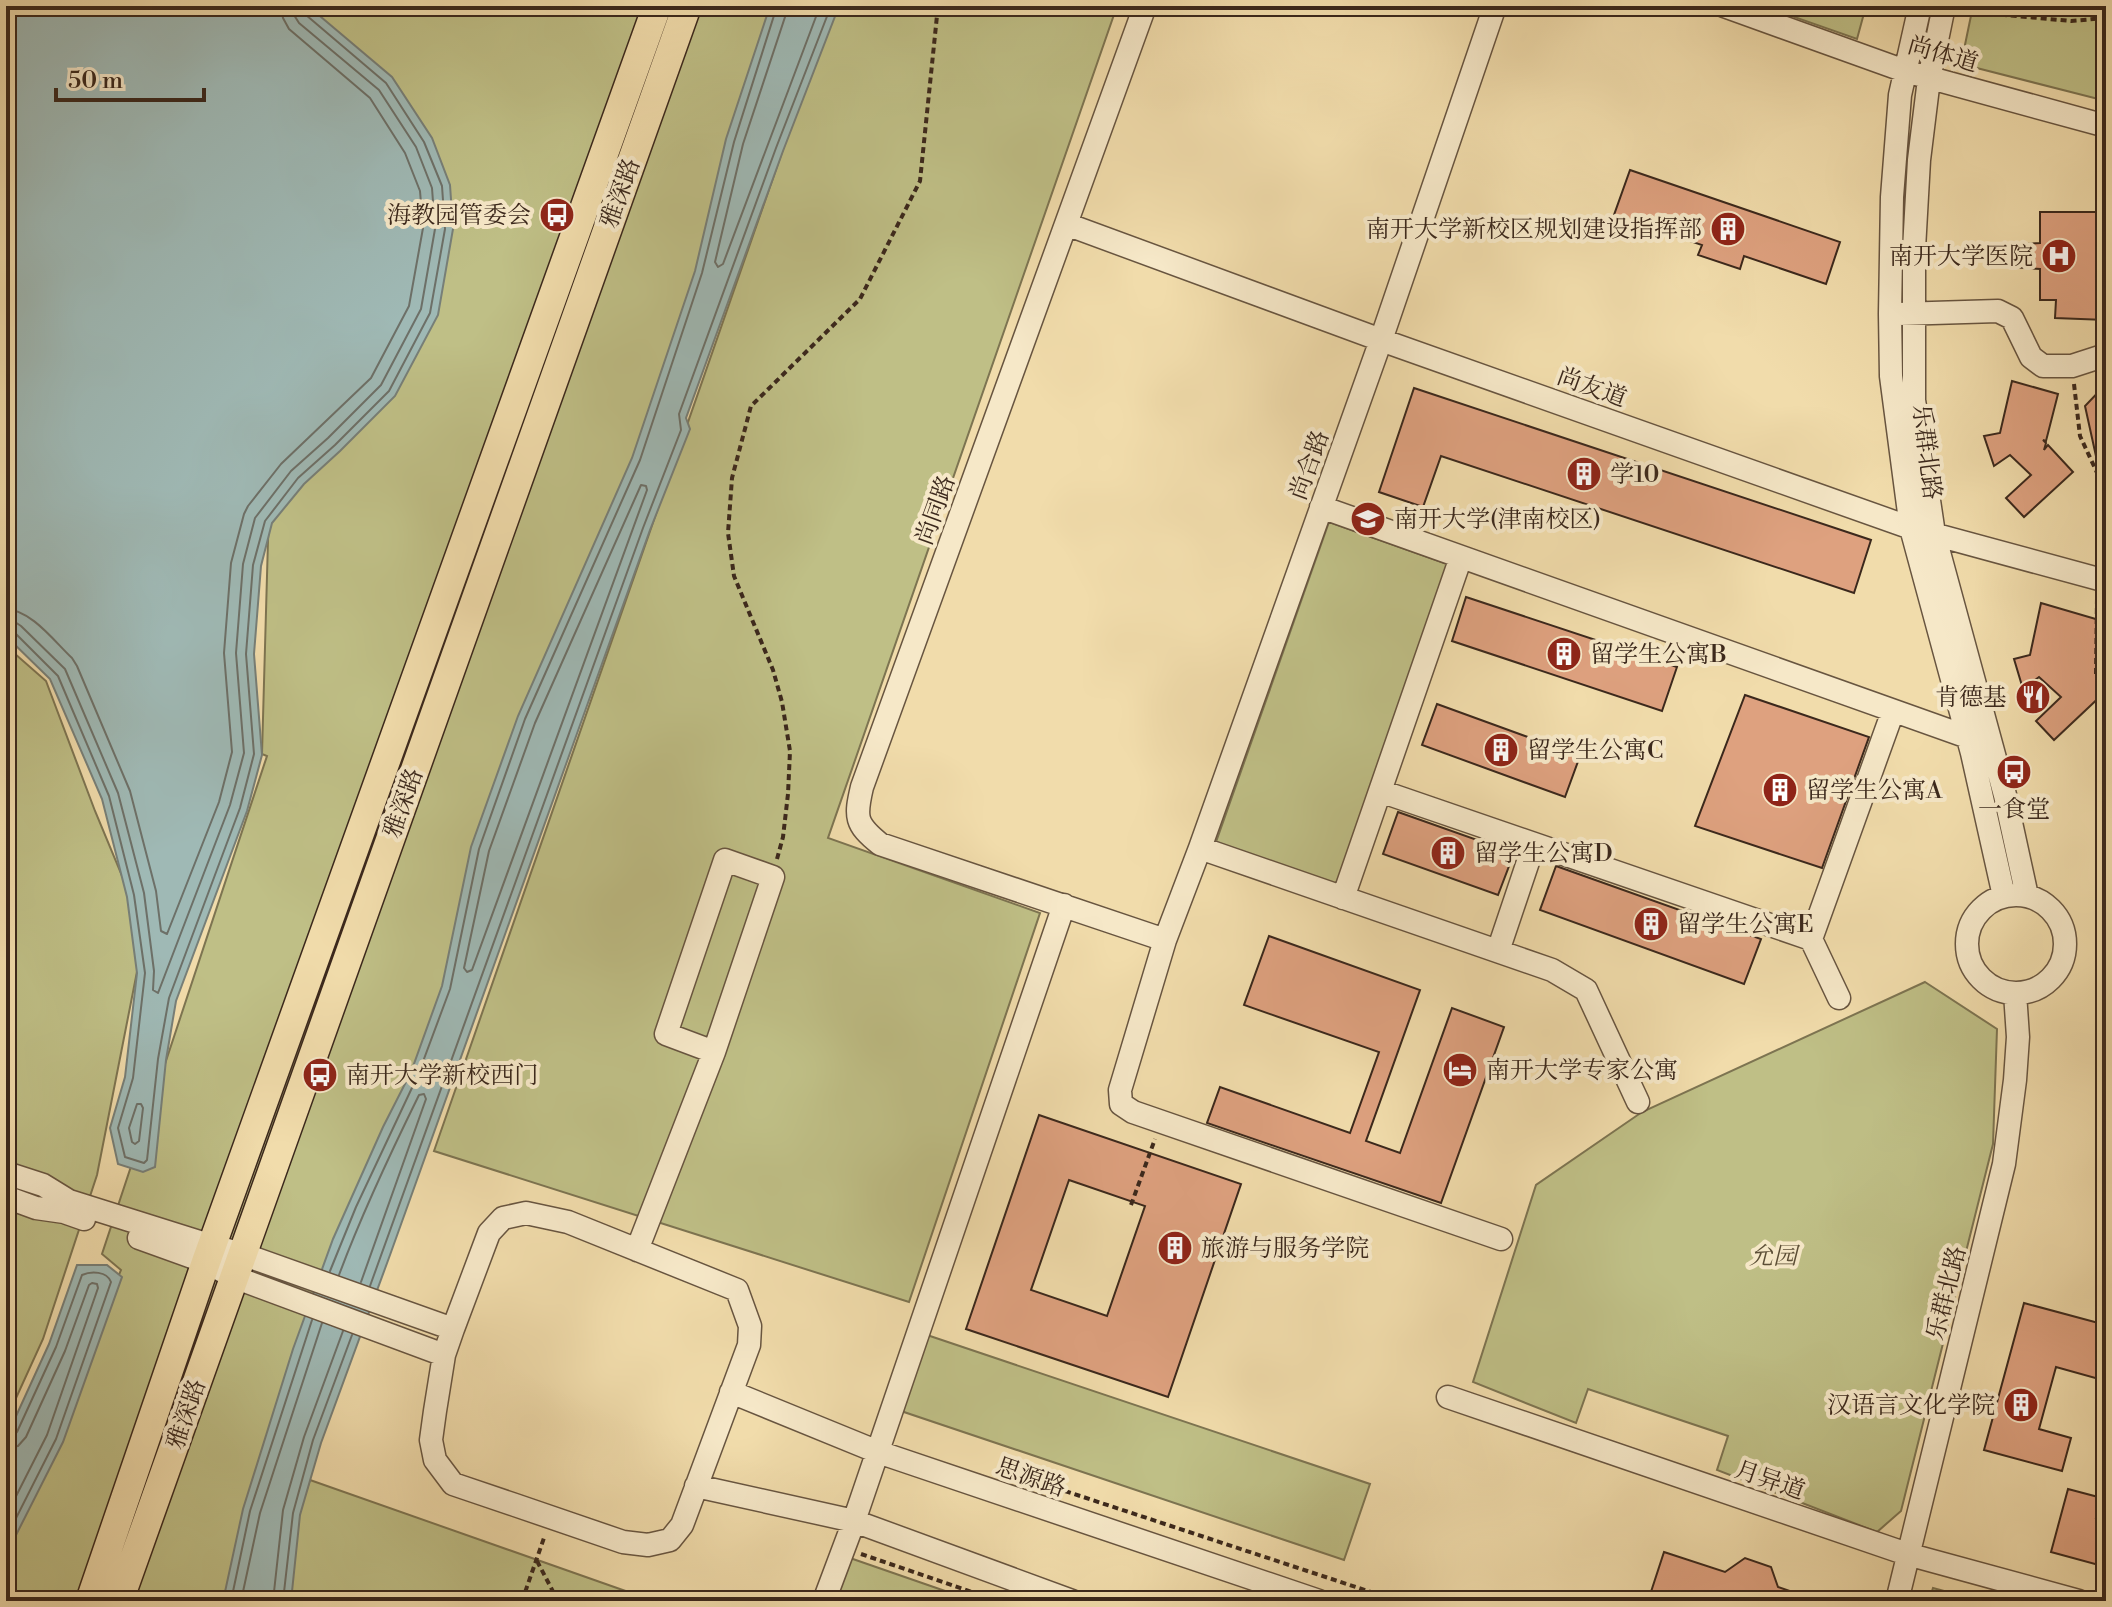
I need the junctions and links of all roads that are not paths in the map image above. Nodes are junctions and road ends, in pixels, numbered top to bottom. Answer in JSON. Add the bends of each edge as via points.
{"nodes":[{"id":1,"x":657,"y":6,"type":"edge"},
{"id":2,"x":687,"y":6,"type":"edge"},
{"id":3,"x":1145,"y":6,"type":"edge"},
{"id":4,"x":1495,"y":6,"type":"edge"},
{"id":5,"x":1724,"y":6,"type":"edge"},
{"id":6,"x":1920,"y":6,"type":"edge"},
{"id":7,"x":1944,"y":8,"type":"edge"},
{"id":8,"x":1905,"y":71,"type":"junction"},
{"id":9,"x":1929,"y":79,"type":"junction"},
{"id":10,"x":2106,"y":126,"type":"edge"},
{"id":11,"x":1066,"y":224,"type":"junction"},
{"id":12,"x":1914,"y":313,"type":"junction"},
{"id":13,"x":1890,"y":314,"type":"junction"},
{"id":14,"x":1381,"y":340,"type":"junction"},
{"id":15,"x":2106,"y":355,"type":"edge"},
{"id":16,"x":1321,"y":507,"type":"junction"},
{"id":17,"x":1911,"y":528,"type":"junction"},
{"id":18,"x":1934,"y":534,"type":"junction"},
{"id":19,"x":1461,"y":557,"type":"junction"},
{"id":20,"x":2102,"y":580,"type":"edge"},
{"id":21,"x":1893,"y":711,"type":"junction"},
{"id":22,"x":1967,"y":737,"type":"junction"},
{"id":23,"x":1992,"y":746,"type":"junction"},
{"id":24,"x":1380,"y":791,"type":"junction"},
{"id":25,"x":1534,"y":844,"type":"junction"},
{"id":26,"x":1200,"y":848,"type":"junction"},
{"id":27,"x":2004,"y":896,"type":"junction"},
{"id":28,"x":2027,"y":896,"type":"junction"},
{"id":29,"x":1343,"y":898,"type":"junction"},
{"id":30,"x":1064,"y":905,"type":"junction"},
{"id":31,"x":1811,"y":939,"type":"junction"},
{"id":32,"x":1165,"y":940,"type":"junction"},
{"id":33,"x":1498,"y":951,"type":"junction"},
{"id":34,"x":2015,"y":993,"type":"junction"},
{"id":35,"x":1839,"y":998,"type":"dead end"},
{"id":36,"x":714,"y":1052,"type":"junction"},
{"id":37,"x":1638,"y":1102,"type":"dead end"},
{"id":38,"x":6,"y":1173,"type":"edge"},
{"id":39,"x":6,"y":1197,"type":"edge"},
{"id":40,"x":1501,"y":1239,"type":"dead end"},
{"id":41,"x":637,"y":1250,"type":"junction"},
{"id":42,"x":209,"y":1254,"type":"junction"},
{"id":43,"x":238,"y":1265,"type":"junction"},
{"id":44,"x":453,"y":1329,"type":"junction"},
{"id":45,"x":444,"y":1355,"type":"junction"},
{"id":46,"x":731,"y":1392,"type":"junction"},
{"id":47,"x":1448,"y":1397,"type":"dead end"},
{"id":48,"x":878,"y":1452,"type":"junction"},
{"id":49,"x":696,"y":1486,"type":"junction"},
{"id":50,"x":854,"y":1521,"type":"junction"},
{"id":51,"x":1907,"y":1554,"type":"junction"},
{"id":52,"x":90,"y":1601,"type":"edge"},
{"id":53,"x":119,"y":1601,"type":"edge"},
{"id":54,"x":824,"y":1601,"type":"edge"},
{"id":55,"x":1072,"y":1601,"type":"edge"},
{"id":56,"x":1319,"y":1601,"type":"edge"},
{"id":57,"x":1897,"y":1601,"type":"edge"},
{"id":58,"x":2079,"y":1601,"type":"edge"}],
"edges":[{"from":1,"to":42,"type":"main road","name":"雅深路"},
{"from":2,"to":43,"type":"main road","name":"雅深路"},
{"from":3,"to":11,"type":"street","name":"尚同路"},
{"from":4,"to":14,"type":"street","name":"尚合路"},
{"from":5,"to":8,"type":"street","name":"尚体道"},
{"from":6,"to":8,"type":"street","name":"乐群北路"},
{"from":7,"to":9,"type":"street","name":"乐群北路"},
{"from":8,"to":9,"type":"street","name":"尚体道"},
{"from":8,"to":13,"type":"street","name":"乐群北路","via":[[1892,197]]},
{"from":9,"to":10,"type":"street","name":"尚体道"},
{"from":9,"to":12,"type":"street","name":"乐群北路","via":[[1918,175]]},
{"from":11,"to":14,"type":"street","name":"尚友道"},
{"from":11,"to":30,"type":"street","name":"尚同路","via":[[858,807],[862,829],[880,844]]},
{"from":12,"to":13,"type":"street"},
{"from":12,"to":15,"type":"street","via":[[1998,311],[2012,318],[2031,357],[2043,366],[2072,366]]},
{"from":12,"to":18,"type":"street","name":"乐群北路","via":[[1914,400]]},
{"from":13,"to":17,"type":"street","name":"乐群北路","via":[[1891,376]]},
{"from":14,"to":16,"type":"street","name":"尚合路"},
{"from":14,"to":17,"type":"street","name":"尚友道"},
{"from":16,"to":19,"type":"street"},
{"from":16,"to":26,"type":"street","name":"尚合路"},
{"from":17,"to":18,"type":"street","name":"尚友道"},
{"from":17,"to":22,"type":"street","name":"乐群北路"},
{"from":18,"to":20,"type":"street","name":"尚友道"},
{"from":18,"to":23,"type":"street","name":"乐群北路"},
{"from":19,"to":21,"type":"street"},
{"from":19,"to":24,"type":"street"},
{"from":21,"to":22,"type":"street"},
{"from":21,"to":31,"type":"street"},
{"from":22,"to":23,"type":"street"},
{"from":22,"to":27,"type":"street","name":"乐群北路"},
{"from":23,"to":28,"type":"street","name":"乐群北路"},
{"from":24,"to":25,"type":"street"},
{"from":24,"to":29,"type":"street"},
{"from":25,"to":31,"type":"street"},
{"from":25,"to":33,"type":"street"},
{"from":26,"to":29,"type":"street"},
{"from":26,"to":32,"type":"street","name":"尚合路"},
{"from":27,"to":28,"type":"street"},
{"from":27,"to":34,"type":"street","via":[[1980,911],[1967,950],[1978,976],[2001,991]]},
{"from":28,"to":34,"type":"street","via":[[2041,901],[2061,923],[2065,953],[2041,986]]},
{"from":29,"to":33,"type":"street"},
{"from":30,"to":32,"type":"street","name":"尚同路"},
{"from":30,"to":48,"type":"street"},
{"from":31,"to":35,"type":"street"},
{"from":32,"to":40,"type":"street","name":"尚合路","via":[[1120,1090],[1121,1104]]},
{"from":33,"to":37,"type":"street","via":[[1552,970],[1586,990]]},
{"from":34,"to":51,"type":"street","name":"乐群北路","via":[[2018,1037],[2004,1164]]},
{"from":36,"to":36,"type":"street","via":[[666,1034],[725,860],[773,877]]},
{"from":36,"to":41,"type":"street"},
{"from":38,"to":42,"type":"street"},
{"from":39,"to":42,"type":"street"},
{"from":41,"to":44,"type":"street","via":[[568,1222],[526,1213],[503,1218],[489,1233]]},
{"from":41,"to":46,"type":"street","via":[[737,1290],[750,1326],[749,1345]]},
{"from":42,"to":43,"type":"street"},
{"from":42,"to":52,"type":"main road","name":"雅深路"},
{"from":43,"to":44,"type":"street","via":[[308,1278]]},
{"from":43,"to":45,"type":"street","via":[[300,1301]]},
{"from":43,"to":53,"type":"main road","name":"雅深路"},
{"from":44,"to":45,"type":"street"},
{"from":45,"to":49,"type":"street","via":[[431,1440],[435,1460],[453,1484],[623,1542],[648,1545],[670,1540],[682,1525]]},
{"from":46,"to":48,"type":"street","name":"思源路"},
{"from":46,"to":49,"type":"street"},
{"from":47,"to":51,"type":"street","name":"月异道"},
{"from":48,"to":50,"type":"street"},
{"from":48,"to":56,"type":"street","name":"思源路"},
{"from":49,"to":50,"type":"street"},
{"from":50,"to":54,"type":"street"},
{"from":50,"to":55,"type":"street"},
{"from":51,"to":57,"type":"street","name":"乐群北路"},
{"from":51,"to":58,"type":"street","name":"月异道"}]}
